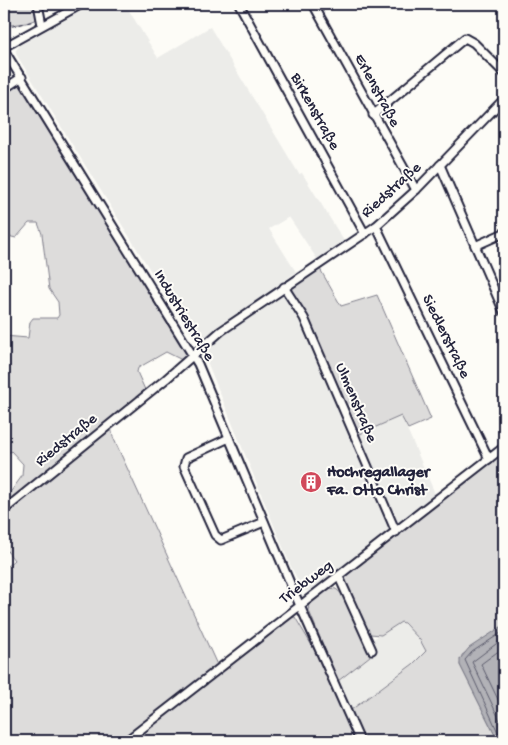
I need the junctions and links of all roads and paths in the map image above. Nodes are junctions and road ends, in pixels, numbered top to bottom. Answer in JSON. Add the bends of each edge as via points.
{"nodes":[{"id":1,"x":38,"y":4,"type":"edge"},
{"id":2,"x":82,"y":4,"type":"edge"},
{"id":3,"x":239,"y":4,"type":"edge"},
{"id":4,"x":313,"y":4,"type":"edge"},
{"id":5,"x":42,"y":25,"type":"junction"},
{"id":6,"x":4,"y":48,"type":"edge"},
{"id":7,"x":504,"y":73,"type":"edge"},
{"id":8,"x":22,"y":77,"type":"junction"},
{"id":9,"x":4,"y":88,"type":"edge"},
{"id":10,"x":504,"y":99,"type":"edge"},
{"id":11,"x":373,"y":115,"type":"junction"},
{"id":12,"x":440,"y":165,"type":"junction"},
{"id":13,"x":416,"y":190,"type":"junction"},
{"id":14,"x":376,"y":226,"type":"junction"},
{"id":15,"x":504,"y":233,"type":"edge"},
{"id":16,"x":365,"y":234,"type":"junction"},
{"id":17,"x":475,"y":246,"type":"junction"},
{"id":18,"x":284,"y":287,"type":"junction"},
{"id":19,"x":504,"y":312,"type":"edge"},
{"id":20,"x":193,"y":356,"type":"junction"},
{"id":21,"x":229,"y":438,"type":"junction"},
{"id":22,"x":504,"y":447,"type":"edge"},
{"id":23,"x":489,"y":460,"type":"junction"},
{"id":24,"x":4,"y":510,"type":"edge"},
{"id":25,"x":264,"y":522,"type":"junction"},
{"id":26,"x":396,"y":532,"type":"junction"},
{"id":27,"x":339,"y":577,"type":"junction"},
{"id":28,"x":300,"y":605,"type":"junction"},
{"id":29,"x":372,"y":650,"type":"dead end"},
{"id":30,"x":126,"y":741,"type":"edge"},
{"id":31,"x":360,"y":741,"type":"edge"}],
"edges":[{"from":1,"to":5,"type":"street"},
{"from":2,"to":5,"type":"street"},
{"from":3,"to":16,"type":"street","name":"Birkenstraße"},
{"from":4,"to":11,"type":"street","name":"Erlenstraße"},
{"from":5,"to":6,"type":"street"},
{"from":6,"to":8,"type":"street","name":"Industriestraße"},
{"from":7,"to":11,"type":"street","via":[[474,43],[464,38]]},
{"from":8,"to":9,"type":"street"},
{"from":8,"to":20,"type":"street","name":"Industriestraße"},
{"from":10,"to":12,"type":"street","name":"Riedstraße"},
{"from":11,"to":13,"type":"street","name":"Erlenstraße"},
{"from":12,"to":13,"type":"street","name":"Riedstraße"},
{"from":12,"to":17,"type":"street"},
{"from":13,"to":14,"type":"street","name":"Riedstraße"},
{"from":14,"to":16,"type":"street","name":"Riedstraße"},
{"from":14,"to":23,"type":"street","name":"Siedlerstraße"},
{"from":15,"to":17,"type":"street"},
{"from":16,"to":18,"type":"street","name":"Riedstraße"},
{"from":17,"to":19,"type":"street"},
{"from":18,"to":20,"type":"street","name":"Riedstraße","via":[[220,331]]},
{"from":18,"to":26,"type":"street","name":"Ulmenstraße","via":[[304,318]]},
{"from":20,"to":21,"type":"street","name":"Industriestraße"},
{"from":20,"to":24,"type":"street","name":"Riedstraße"},
{"from":21,"to":25,"type":"street","name":"Industriestraße"},
{"from":21,"to":25,"type":"street","via":[[186,458],[184,466],[214,535],[221,540]]},
{"from":22,"to":23,"type":"street","name":"Triebweg"},
{"from":23,"to":26,"type":"street","name":"Triebweg"},
{"from":25,"to":28,"type":"street","name":"Industriestraße"},
{"from":26,"to":27,"type":"street","name":"Triebweg"},
{"from":27,"to":28,"type":"street","name":"Triebweg"},
{"from":27,"to":29,"type":"street"},
{"from":28,"to":30,"type":"street","name":"Triebweg"},
{"from":28,"to":31,"type":"street","name":"Industriestraße"}]}
